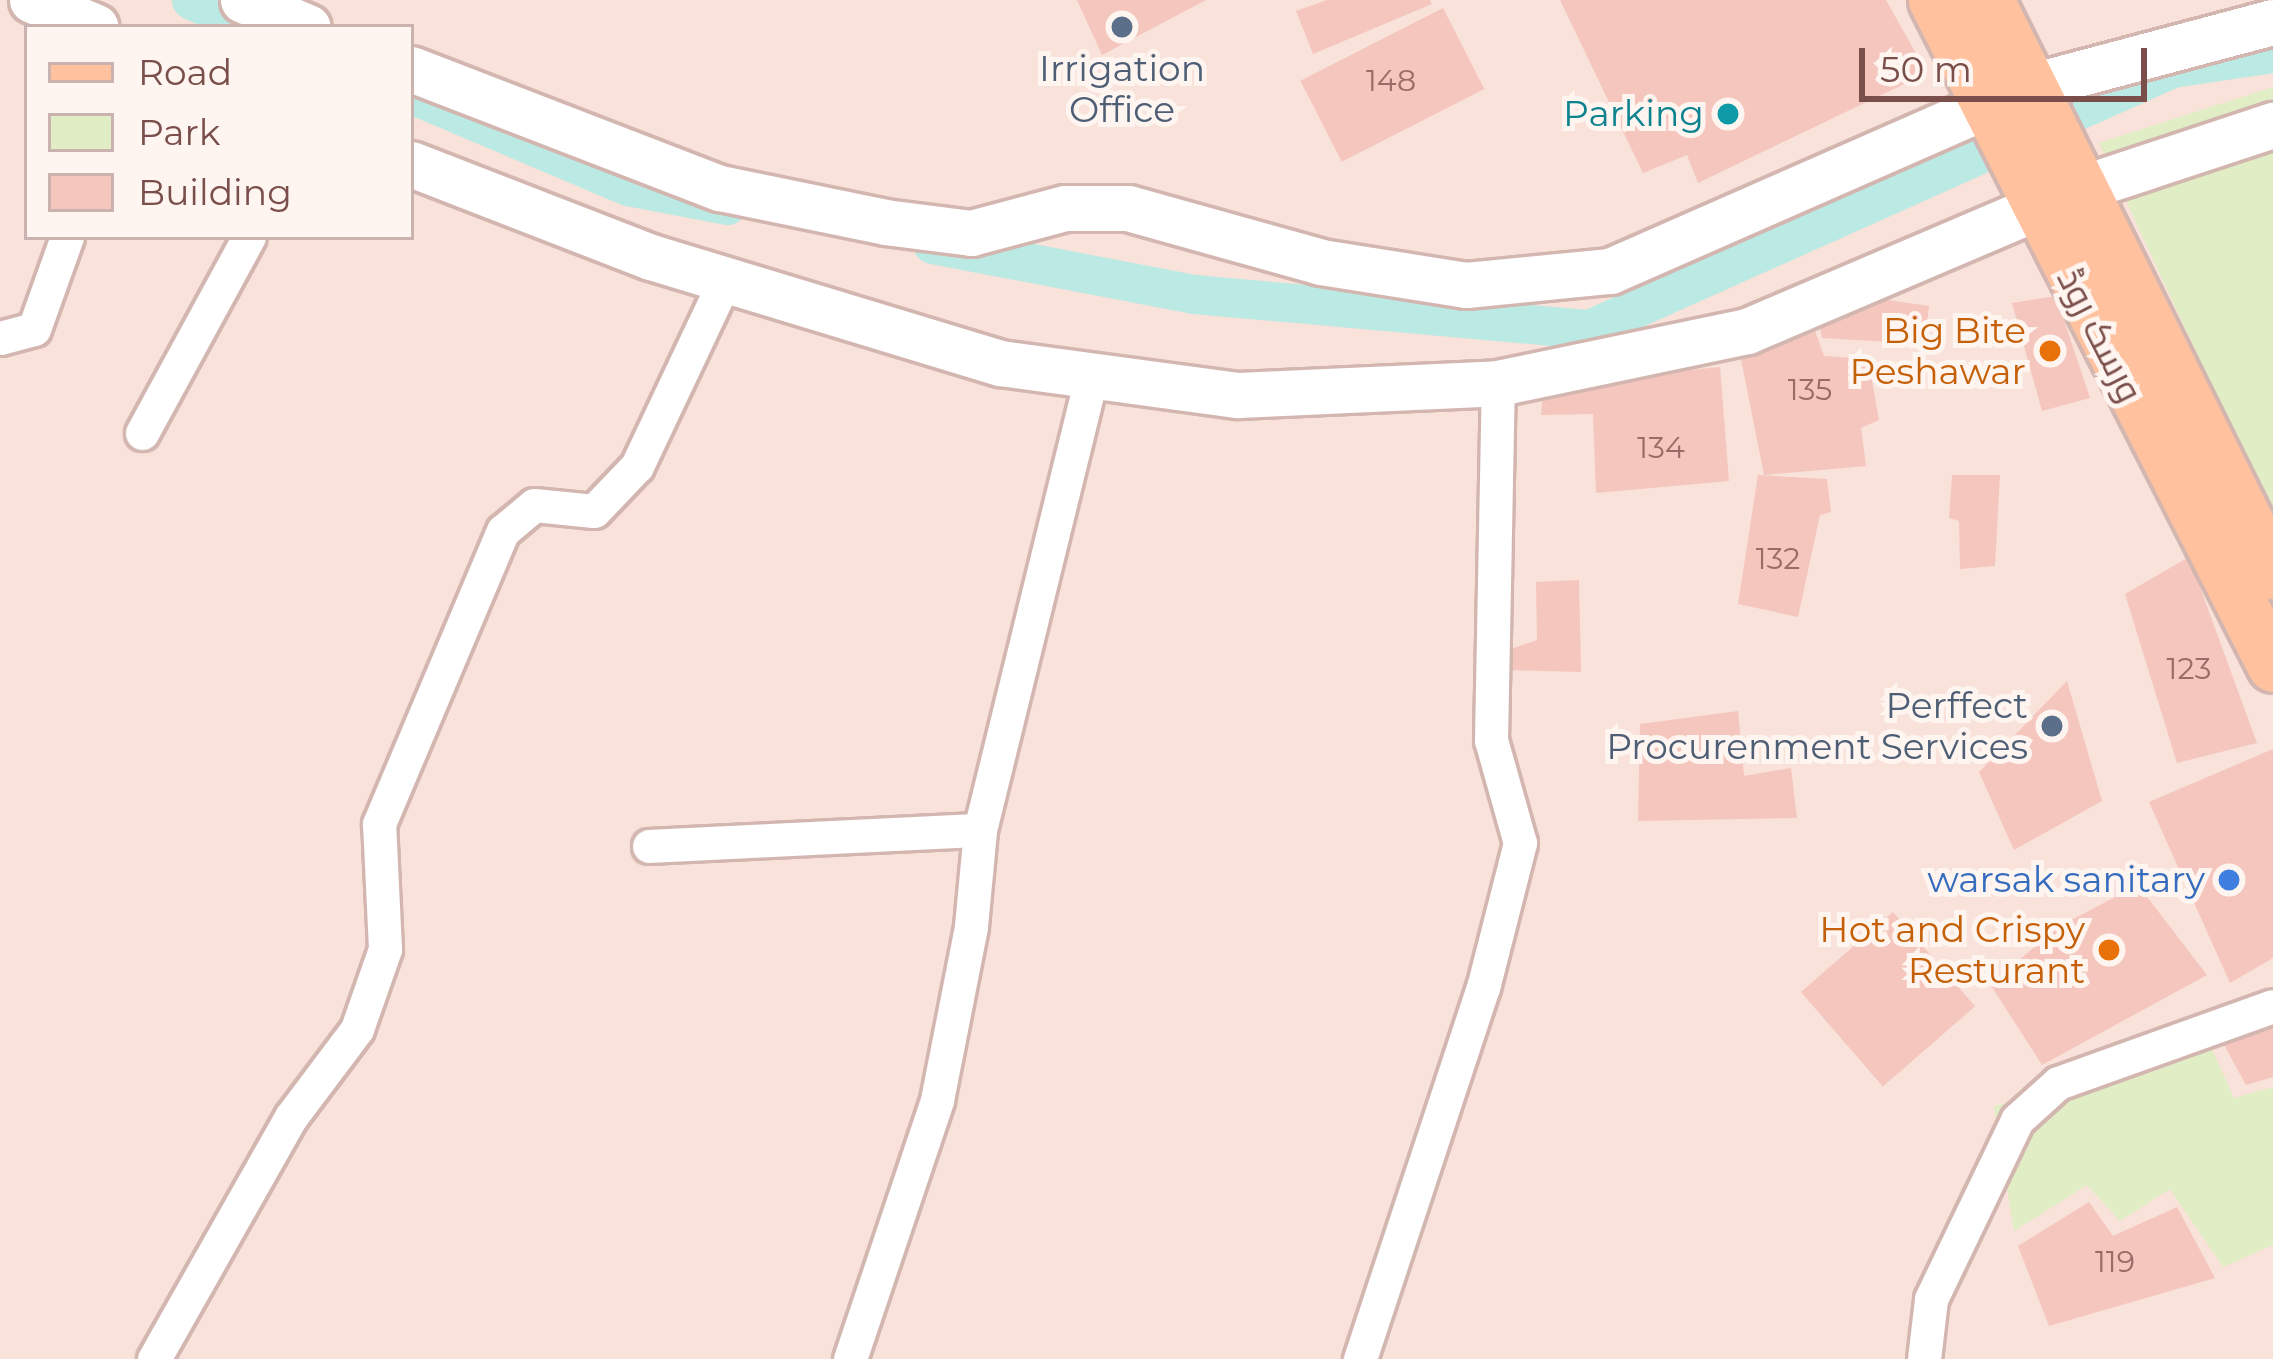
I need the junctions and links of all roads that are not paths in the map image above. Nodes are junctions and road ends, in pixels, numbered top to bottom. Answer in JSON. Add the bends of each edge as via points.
{"nodes":[{"id":1,"x":32,"y":0,"type":"edge"},
{"id":2,"x":243,"y":0,"type":"edge"},
{"id":3,"x":1934,"y":0,"type":"edge"},
{"id":4,"x":1988,"y":0,"type":"edge"},
{"id":5,"x":2273,"y":22,"type":"edge"},
{"id":6,"x":89,"y":24,"type":"edge"},
{"id":7,"x":301,"y":24,"type":"edge"},
{"id":8,"x":414,"y":70,"type":"edge"},
{"id":9,"x":2013,"y":105,"type":"junction"},
{"id":10,"x":2273,"y":125,"type":"edge"},
{"id":11,"x":414,"y":165,"type":"edge"},
{"id":12,"x":2083,"y":182,"type":"junction"},
{"id":13,"x":2035,"y":205,"type":"junction"},
{"id":14,"x":66,"y":240,"type":"edge"},
{"id":15,"x":247,"y":240,"type":"edge"},
{"id":16,"x":725,"y":280,"type":"junction"},
{"id":17,"x":2146,"y":308,"type":"junction"},
{"id":18,"x":2097,"y":330,"type":"junction"},
{"id":19,"x":0,"y":338,"type":"edge"},
{"id":20,"x":1092,"y":376,"type":"junction"},
{"id":21,"x":1498,"y":382,"type":"junction"},
{"id":22,"x":142,"y":433,"type":"dead end"},
{"id":23,"x":2273,"y":573,"type":"edge"},
{"id":24,"x":2273,"y":666,"type":"edge"},
{"id":25,"x":980,"y":830,"type":"junction"},
{"id":26,"x":649,"y":846,"type":"dead end"},
{"id":27,"x":2273,"y":1006,"type":"edge"},
{"id":28,"x":154,"y":1359,"type":"edge"},
{"id":29,"x":850,"y":1359,"type":"edge"},
{"id":30,"x":1360,"y":1359,"type":"edge"},
{"id":31,"x":1924,"y":1359,"type":"edge"}],
"edges":[{"from":1,"to":6,"type":"street"},
{"from":2,"to":7,"type":"street"},
{"from":3,"to":9,"type":"main road","name":"ورسک روڈ"},
{"from":4,"to":9,"type":"main road","name":"ورسک روڈ"},
{"from":5,"to":9,"type":"street"},
{"from":8,"to":9,"type":"street","via":[[616,154],[720,188],[864,218],[971,233],[1065,208],[1128,208],[1322,262],[1466,285],[1610,271]]},
{"from":9,"to":12,"type":"main road","name":"ورسک روڈ"},
{"from":9,"to":13,"type":"main road","name":"ورسک روڈ"},
{"from":10,"to":12,"type":"street"},
{"from":11,"to":16,"type":"street"},
{"from":12,"to":13,"type":"street"},
{"from":12,"to":17,"type":"main road","name":"ورسک روڈ"},
{"from":13,"to":18,"type":"main road","name":"ورسک روڈ"},
{"from":13,"to":21,"type":"street","via":[[1747,331]]},
{"from":14,"to":19,"type":"street","via":[[34,329]]},
{"from":15,"to":22,"type":"street"},
{"from":16,"to":20,"type":"street","via":[[1000,363]]},
{"from":16,"to":28,"type":"street","via":[[637,466],[594,511],[534,506],[502,531],[380,824],[385,950],[357,1029],[279,1136]]},
{"from":17,"to":18,"type":"main road"},
{"from":17,"to":23,"type":"main road","name":"ورسک روڈ"},
{"from":18,"to":24,"type":"main road","name":"ورسک روڈ"},
{"from":20,"to":21,"type":"street","via":[[1238,395]]},
{"from":20,"to":25,"type":"street"},
{"from":21,"to":30,"type":"street","via":[[1491,740],[1520,843],[1483,988]]},
{"from":25,"to":26,"type":"street"},
{"from":25,"to":29,"type":"street","via":[[971,926],[937,1100]]},
{"from":27,"to":31,"type":"street","via":[[2058,1083],[2017,1120],[1931,1300]]}]}
